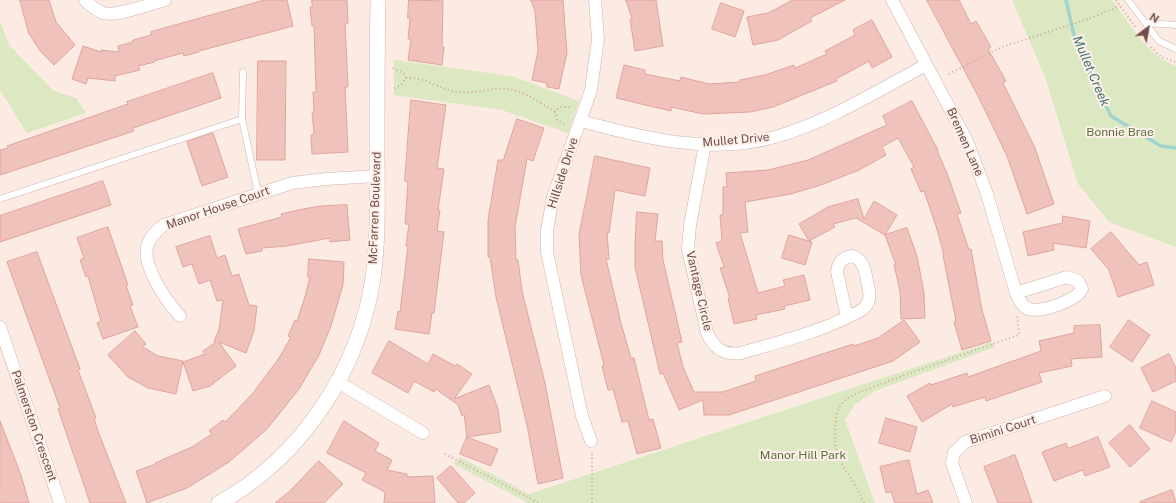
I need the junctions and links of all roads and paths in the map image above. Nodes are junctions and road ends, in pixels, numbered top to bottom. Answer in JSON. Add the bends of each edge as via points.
{"nodes":[{"id":1,"x":85,"y":0,"type":"edge"},
{"id":2,"x":165,"y":0,"type":"edge"},
{"id":3,"x":378,"y":0,"type":"edge"},
{"id":4,"x":595,"y":0,"type":"edge"},
{"id":5,"x":892,"y":0,"type":"edge"},
{"id":6,"x":1128,"y":0,"type":"edge"},
{"id":7,"x":1120,"y":6,"type":"dead end"},
{"id":8,"x":1146,"y":23,"type":"junction"},
{"id":9,"x":1176,"y":25,"type":"edge"},
{"id":10,"x":1176,"y":49,"type":"edge"},
{"id":11,"x":926,"y":65,"type":"junction"},
{"id":12,"x":393,"y":68,"type":"dead end"},
{"id":13,"x":243,"y":72,"type":"dead end"},
{"id":14,"x":949,"y":74,"type":"dead end"},
{"id":15,"x":406,"y":78,"type":"junction"},
{"id":16,"x":393,"y":88,"type":"dead end"},
{"id":17,"x":571,"y":107,"type":"dead end"},
{"id":18,"x":555,"y":112,"type":"junction"},
{"id":19,"x":242,"y":119,"type":"junction"},
{"id":20,"x":581,"y":121,"type":"junction"},
{"id":21,"x":564,"y":124,"type":"dead end"},
{"id":22,"x":705,"y":144,"type":"junction"},
{"id":23,"x":377,"y":176,"type":"junction"},
{"id":24,"x":258,"y":193,"type":"junction"},
{"id":25,"x":0,"y":199,"type":"edge"},
{"id":26,"x":1016,"y":293,"type":"junction"},
{"id":27,"x":1017,"y":314,"type":"dead end"},
{"id":28,"x":180,"y":316,"type":"dead end"},
{"id":29,"x":847,"y":318,"type":"junction"},
{"id":30,"x":0,"y":327,"type":"edge"},
{"id":31,"x":338,"y":382,"type":"junction"},
{"id":32,"x":1105,"y":396,"type":"dead end"},
{"id":33,"x":423,"y":433,"type":"dead end"},
{"id":34,"x":591,"y":441,"type":"joint"},
{"id":35,"x":445,"y":454,"type":"dead end"},
{"id":36,"x":224,"y":502,"type":"edge"},
{"id":37,"x":60,"y":503,"type":"edge"},
{"id":38,"x":538,"y":503,"type":"edge"},
{"id":39,"x":592,"y":503,"type":"edge"},
{"id":40,"x":864,"y":503,"type":"edge"},
{"id":41,"x":966,"y":503,"type":"edge"}],
"edges":[{"from":1,"to":2,"type":"street","via":[[95,9],[105,13],[116,13]]},
{"from":3,"to":23,"type":"street","name":"McFarren Boulevard"},
{"from":4,"to":20,"type":"street","name":"Hillside Drive","via":[[598,23],[597,56],[591,90]]},
{"from":5,"to":11,"type":"street","name":"Bremen Lane"},
{"from":6,"to":8,"type":"lane"},
{"from":7,"to":14,"type":"path","via":[[1088,19],[1002,46]]},
{"from":8,"to":9,"type":"lane"},
{"from":8,"to":10,"type":"lane","via":[[1159,41]]},
{"from":11,"to":22,"type":"street","name":"Mullet Drive","via":[[795,131],[753,141]]},
{"from":11,"to":26,"type":"street","name":"Bremen Lane","via":[[952,111],[977,166]]},
{"from":12,"to":15,"type":"path"},
{"from":13,"to":19,"type":"lane"},
{"from":15,"to":16,"type":"path","via":[[401,85]]},
{"from":15,"to":18,"type":"path","via":[[424,79],[457,92],[517,90]]},
{"from":17,"to":18,"type":"path","via":[[560,107]]},
{"from":18,"to":21,"type":"path","via":[[557,120]]},
{"from":19,"to":24,"type":"lane"},
{"from":19,"to":25,"type":"lane"},
{"from":20,"to":22,"type":"street","name":"Mullet Drive","via":[[677,142]]},
{"from":20,"to":34,"type":"street","name":"Hillside Drive","via":[[553,197],[547,230],[547,252],[582,416]]},
{"from":22,"to":29,"type":"street","name":"Vantage Circle","via":[[690,224],[688,249],[711,341],[718,349],[727,353],[741,353],[824,328]]},
{"from":23,"to":24,"type":"street","name":"Manor House Court","via":[[309,180]]},
{"from":23,"to":31,"type":"street","name":"McFarren Boulevard","via":[[376,240],[372,280],[358,336]]},
{"from":24,"to":28,"type":"street","name":"Manor House Court","via":[[170,222],[151,237],[147,256],[158,289]]},
{"from":26,"to":26,"type":"street","name":"Bremen Lane","via":[[1067,277],[1078,281],[1082,289],[1073,299],[1040,310],[1024,307]]},
{"from":27,"to":40,"type":"path","via":[[1019,335],[897,378],[842,402],[837,411],[835,441],[839,460]]},
{"from":29,"to":29,"type":"street","name":"Vantage Circle","via":[[837,272],[842,260],[853,256],[864,265],[870,297],[865,308]]},
{"from":30,"to":37,"type":"street","name":"Palmerston Crescent"},
{"from":31,"to":33,"type":"street"},
{"from":31,"to":36,"type":"street","name":"McFarren Boulevard","via":[[318,412],[280,457]]},
{"from":32,"to":41,"type":"street","name":"Bimini Court","via":[[965,442],[954,453],[952,464]]},
{"from":34,"to":39,"type":"path"},
{"from":35,"to":38,"type":"path"}]}
